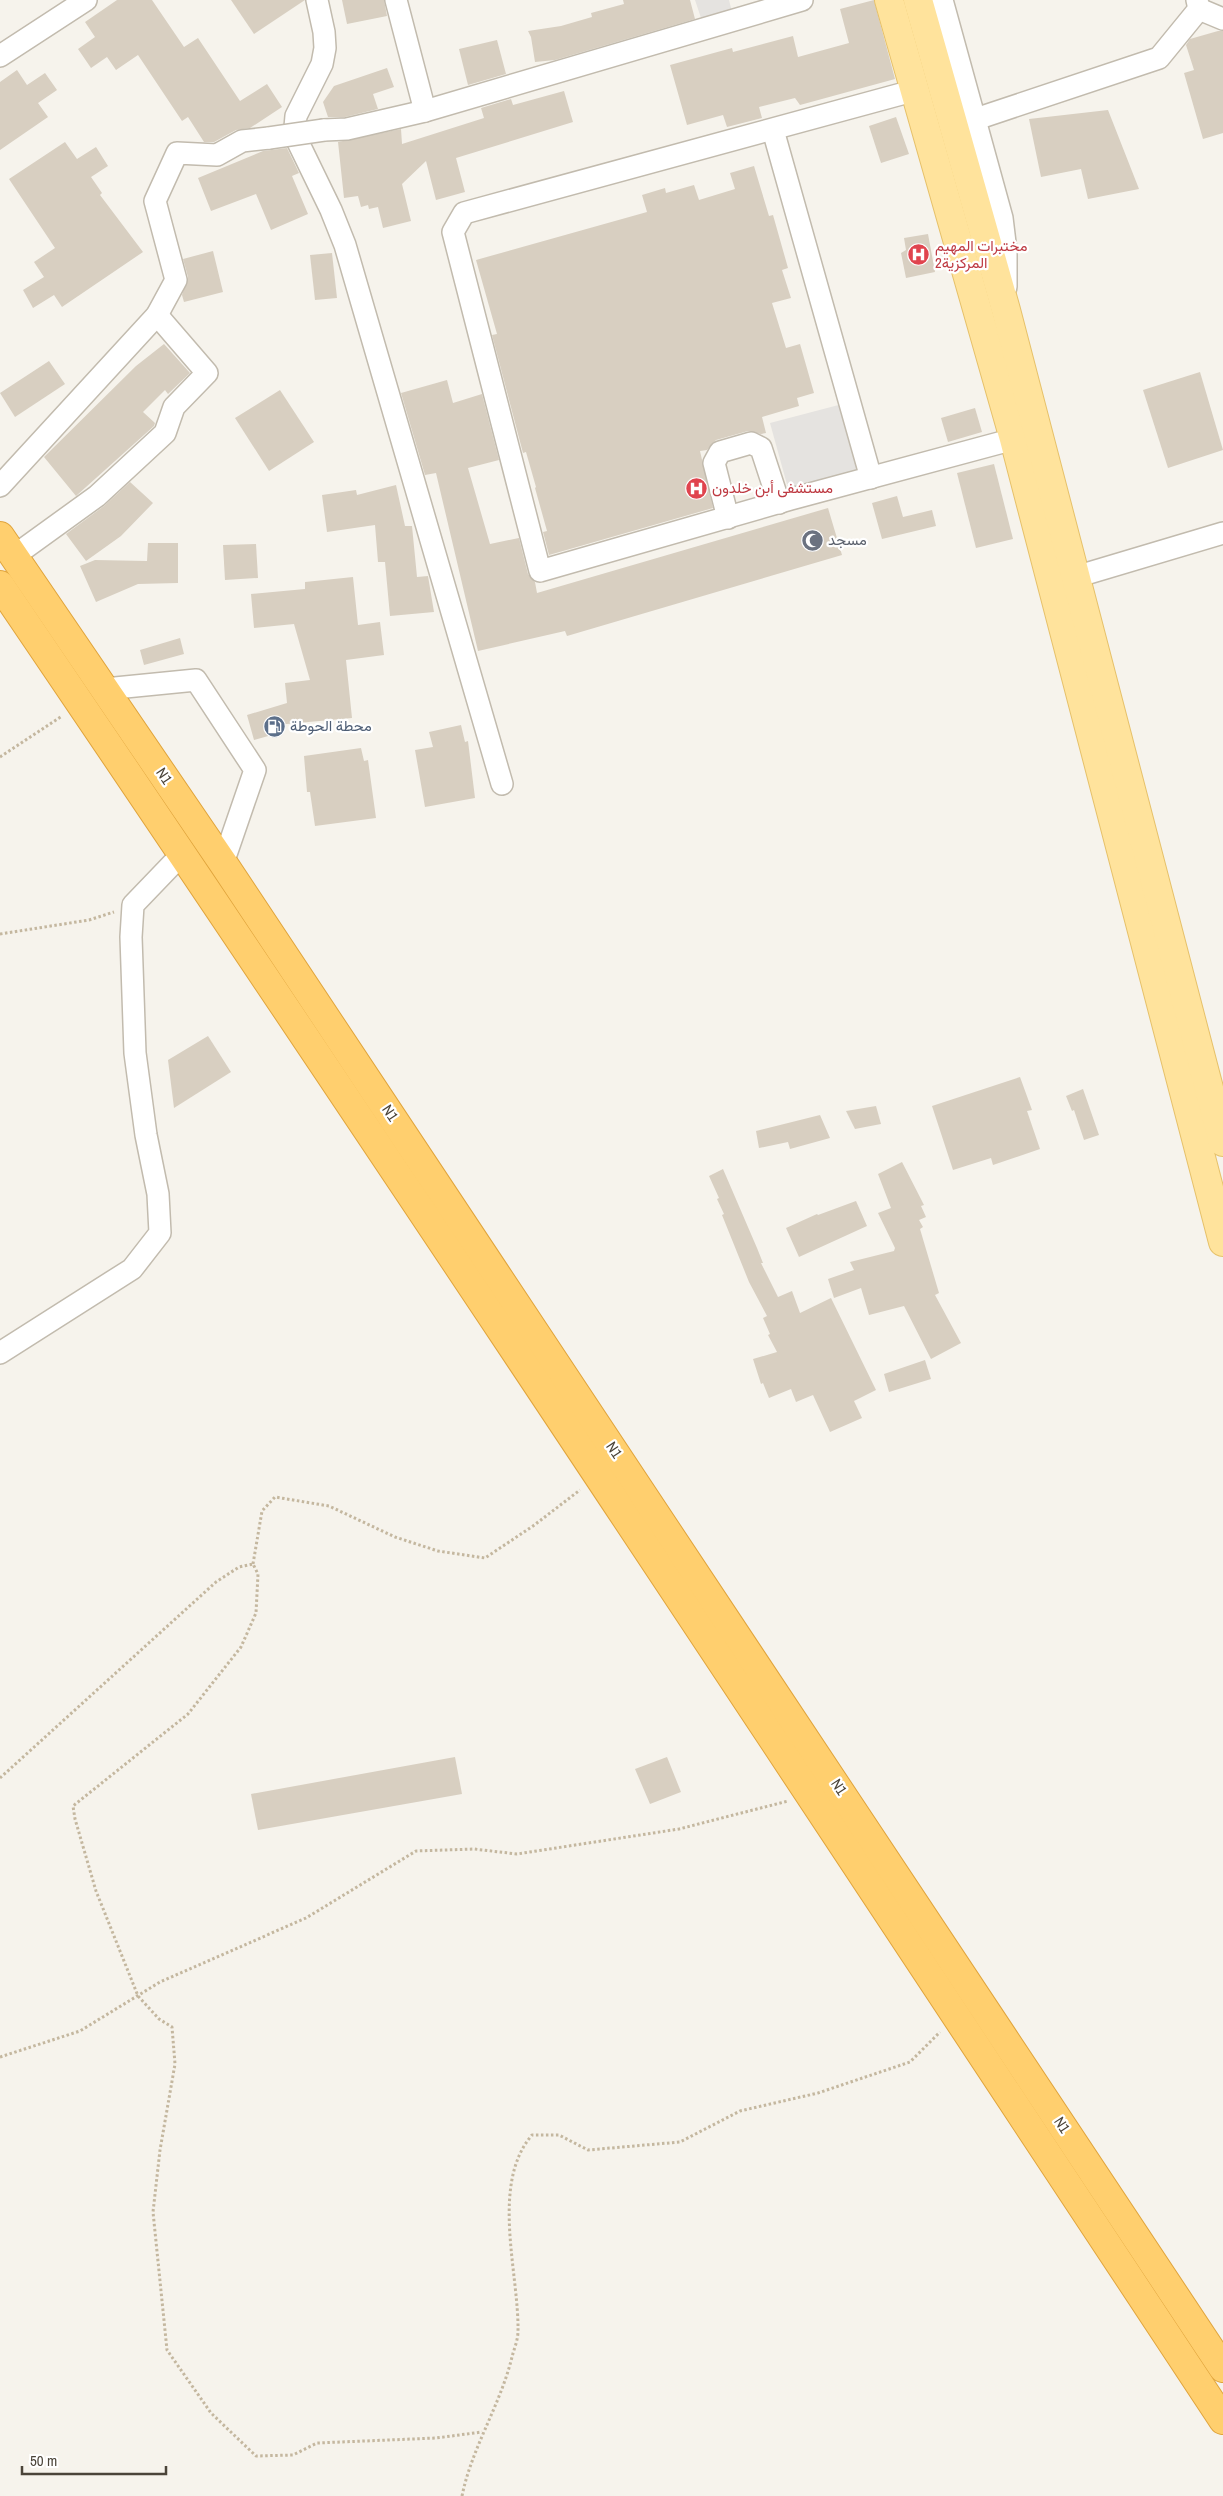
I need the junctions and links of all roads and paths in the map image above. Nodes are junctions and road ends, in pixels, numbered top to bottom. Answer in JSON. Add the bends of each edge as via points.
{"nodes":[{"id":1,"x":86,"y":0,"type":"edge"},
{"id":2,"x":317,"y":0,"type":"edge"},
{"id":3,"x":396,"y":0,"type":"edge"},
{"id":4,"x":802,"y":0,"type":"edge"},
{"id":5,"x":889,"y":0,"type":"edge"},
{"id":6,"x":918,"y":0,"type":"edge"},
{"id":7,"x":942,"y":0,"type":"edge"},
{"id":8,"x":1198,"y":5,"type":"edge"},
{"id":9,"x":1223,"y":19,"type":"edge"},
{"id":10,"x":0,"y":56,"type":"edge"},
{"id":11,"x":916,"y":90,"type":"junction"},
{"id":12,"x":425,"y":111,"type":"junction"},
{"id":13,"x":976,"y":118,"type":"junction"},
{"id":14,"x":774,"y":130,"type":"junction"},
{"id":15,"x":1006,"y":310,"type":"junction"},
{"id":16,"x":157,"y":315,"type":"junction"},
{"id":17,"x":1014,"y":439,"type":"junction"},
{"id":18,"x":870,"y":478,"type":"junction"},
{"id":19,"x":0,"y":486,"type":"edge"},
{"id":20,"x":779,"y":503,"type":"junction"},
{"id":21,"x":728,"y":518,"type":"junction"},
{"id":22,"x":1223,"y":533,"type":"edge"},
{"id":23,"x":7,"y":546,"type":"edge"},
{"id":24,"x":1064,"y":581,"type":"junction"},
{"id":25,"x":0,"y":585,"type":"edge"},
{"id":26,"x":105,"y":688,"type":"junction"},
{"id":27,"x":80,"y":704,"type":"junction"},
{"id":28,"x":0,"y":757,"type":"edge"},
{"id":29,"x":502,"y":784,"type":"dead end"},
{"id":30,"x":182,"y":854,"type":"junction"},
{"id":31,"x":223,"y":863,"type":"junction"},
{"id":32,"x":133,"y":905,"type":"junction"},
{"id":33,"x":0,"y":934,"type":"edge"},
{"id":34,"x":1223,"y":1142,"type":"edge"},
{"id":35,"x":1223,"y":1242,"type":"edge"},
{"id":36,"x":0,"y":1352,"type":"edge"},
{"id":37,"x":598,"y":1477,"type":"junction"},
{"id":38,"x":253,"y":1564,"type":"junction"},
{"id":39,"x":0,"y":1778,"type":"edge"},
{"id":40,"x":810,"y":1795,"type":"junction"},
{"id":41,"x":138,"y":1996,"type":"junction"},
{"id":42,"x":956,"y":2016,"type":"junction"},
{"id":43,"x":0,"y":2057,"type":"edge"},
{"id":44,"x":1223,"y":2368,"type":"edge"},
{"id":45,"x":1223,"y":2420,"type":"edge"},
{"id":46,"x":482,"y":2432,"type":"junction"},
{"id":47,"x":462,"y":2496,"type":"edge"}],
"edges":[{"from":1,"to":10,"type":"street"},
{"from":2,"to":29,"type":"street","via":[[325,48],[322,64],[296,116],[296,138],[344,245]]},
{"from":3,"to":12,"type":"street"},
{"from":4,"to":12,"type":"street"},
{"from":5,"to":11,"type":"main road"},
{"from":6,"to":15,"type":"main road"},
{"from":7,"to":13,"type":"street"},
{"from":8,"to":9,"type":"street"},
{"from":8,"to":13,"type":"street","via":[[1159,58]]},
{"from":11,"to":14,"type":"street"},
{"from":11,"to":17,"type":"main road"},
{"from":12,"to":16,"type":"street","bridge":true,"via":[[347,129],[242,142],[218,154],[177,153],[155,201],[176,280]]},
{"from":13,"to":15,"type":"street","via":[[1004,234]]},
{"from":14,"to":18,"type":"street"},
{"from":14,"to":21,"type":"street","via":[[464,213],[453,232],[540,571]]},
{"from":15,"to":24,"type":"main road"},
{"from":16,"to":19,"type":"street"},
{"from":16,"to":23,"type":"street","via":[[207,373],[174,407],[165,433],[97,496]]},
{"from":17,"to":18,"type":"street"},
{"from":17,"to":24,"type":"main road"},
{"from":18,"to":20,"type":"street"},
{"from":20,"to":21,"type":"street"},
{"from":20,"to":21,"type":"street","via":[[761,448],[751,443],[743,445],[720,452],[714,463]]},
{"from":22,"to":24,"type":"street"},
{"from":23,"to":26,"type":"highway","name":"N1","number":"N1"},
{"from":24,"to":34,"type":"main road"},
{"from":24,"to":35,"type":"main road"},
{"from":25,"to":27,"type":"highway","number":"N1"},
{"from":26,"to":31,"type":"highway","name":"N1","number":"N1"},
{"from":26,"to":31,"type":"street","via":[[196,680],[255,770]]},
{"from":27,"to":28,"type":"path"},
{"from":27,"to":30,"type":"highway","number":"N1"},
{"from":30,"to":32,"type":"street"},
{"from":30,"to":37,"type":"highway","number":"N1"},
{"from":31,"to":44,"type":"highway","name":"N1","number":"N1"},
{"from":32,"to":33,"type":"path","via":[[89,920]]},
{"from":32,"to":36,"type":"street","via":[[135,1052],[158,1194],[160,1233],[132,1269]]},
{"from":37,"to":38,"type":"path","via":[[485,1558],[395,1538],[329,1506],[275,1497],[262,1511]]},
{"from":37,"to":40,"type":"highway","number":"N1"},
{"from":38,"to":39,"type":"path","via":[[239,1567],[216,1582]]},
{"from":38,"to":41,"type":"path","via":[[258,1574],[256,1613],[240,1647],[188,1714],[73,1806],[96,1891]]},
{"from":40,"to":41,"type":"path","via":[[679,1830],[516,1854],[474,1849],[416,1851],[306,1918],[160,1982]]},
{"from":40,"to":42,"type":"highway","number":"N1"},
{"from":41,"to":43,"type":"path","via":[[80,2031]]},
{"from":41,"to":46,"type":"path","via":[[159,2019],[172,2027],[175,2064],[153,2212],[167,2350],[211,2413],[256,2456],[293,2455],[317,2443],[436,2438]]},
{"from":42,"to":45,"type":"highway","number":"N1"},
{"from":42,"to":46,"type":"path","via":[[910,2062],[818,2094],[740,2111],[680,2142],[588,2150],[559,2135],[532,2135],[512,2175],[509,2234],[518,2333],[505,2384]]},
{"from":46,"to":47,"type":"path"}]}
